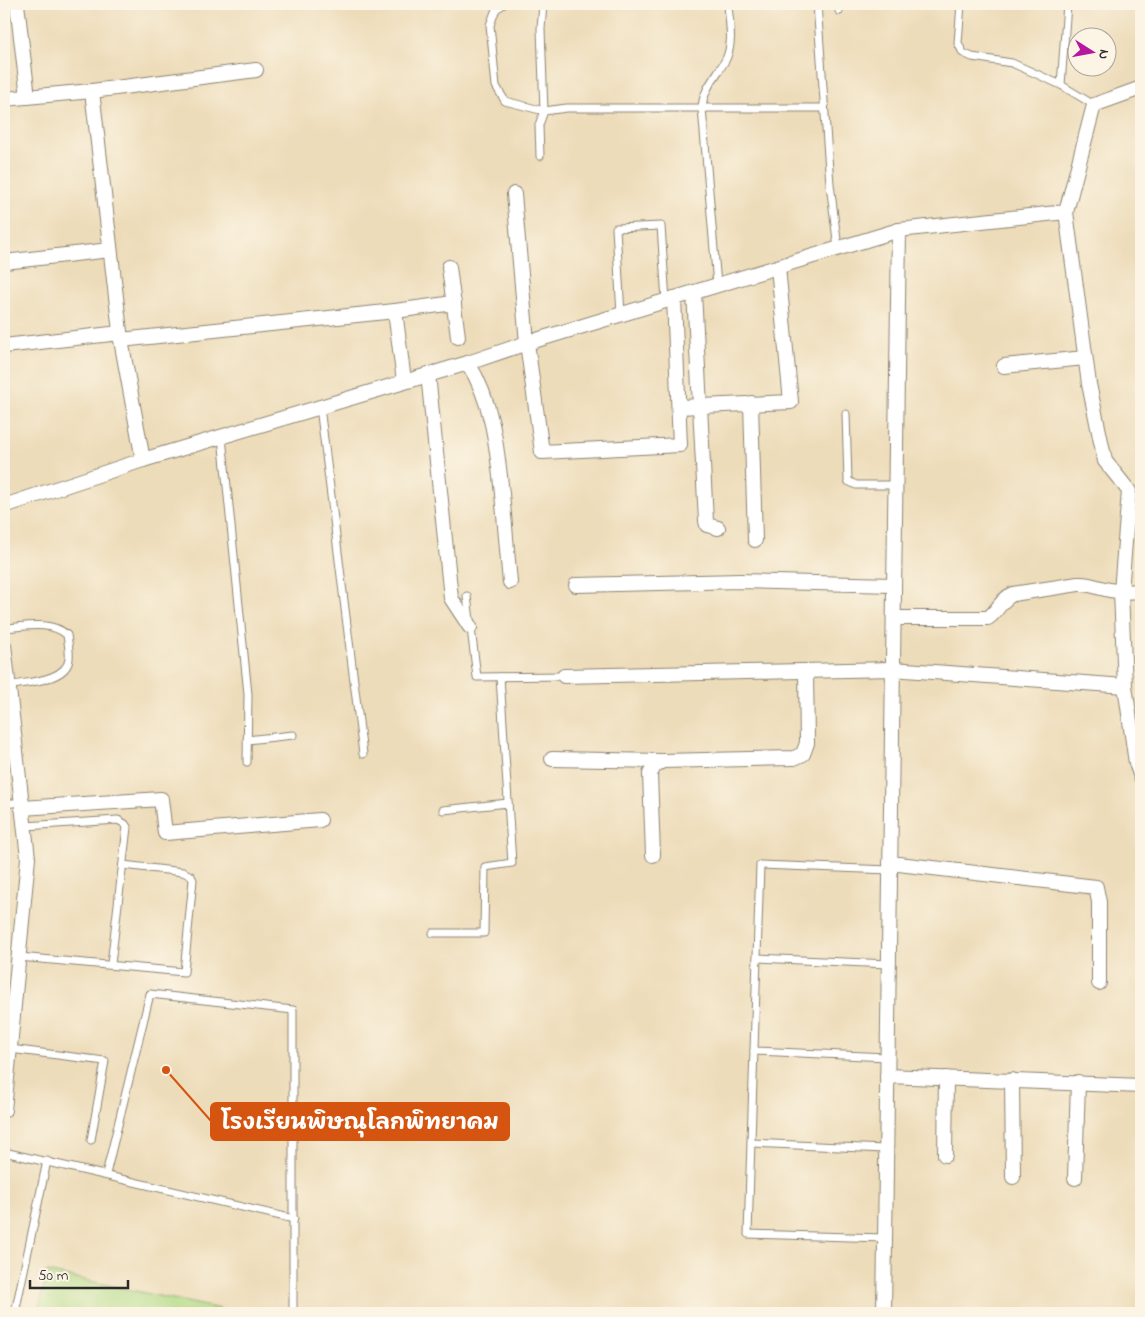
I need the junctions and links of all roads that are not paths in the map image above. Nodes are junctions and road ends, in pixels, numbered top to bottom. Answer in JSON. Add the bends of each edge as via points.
{"nodes":[{"id":1,"x":17,"y":4,"type":"edge"},
{"id":2,"x":504,"y":4,"type":"edge"},
{"id":3,"x":543,"y":4,"type":"edge"},
{"id":4,"x":728,"y":4,"type":"edge"},
{"id":5,"x":817,"y":4,"type":"edge"},
{"id":6,"x":961,"y":4,"type":"edge"},
{"id":7,"x":1067,"y":4,"type":"edge"},
{"id":8,"x":256,"y":70,"type":"dead end"},
{"id":9,"x":1061,"y":85,"type":"junction"},
{"id":10,"x":1141,"y":88,"type":"edge"},
{"id":11,"x":92,"y":90,"type":"junction"},
{"id":12,"x":28,"y":97,"type":"junction"},
{"id":13,"x":4,"y":99,"type":"edge"},
{"id":14,"x":1094,"y":106,"type":"junction"},
{"id":15,"x":702,"y":108,"type":"junction"},
{"id":16,"x":824,"y":108,"type":"junction"},
{"id":17,"x":544,"y":111,"type":"junction"},
{"id":18,"x":540,"y":156,"type":"dead end"},
{"id":19,"x":514,"y":194,"type":"dead end"},
{"id":20,"x":1066,"y":212,"type":"junction"},
{"id":21,"x":898,"y":230,"type":"junction"},
{"id":22,"x":838,"y":248,"type":"junction"},
{"id":23,"x":110,"y":250,"type":"junction"},
{"id":24,"x":4,"y":262,"type":"edge"},
{"id":25,"x":449,"y":267,"type":"dead end"},
{"id":26,"x":778,"y":267,"type":"junction"},
{"id":27,"x":717,"y":285,"type":"junction"},
{"id":28,"x":694,"y":292,"type":"junction"},
{"id":29,"x":670,"y":299,"type":"junction"},
{"id":30,"x":454,"y":303,"type":"junction"},
{"id":31,"x":395,"y":311,"type":"junction"},
{"id":32,"x":621,"y":314,"type":"junction"},
{"id":33,"x":121,"y":337,"type":"junction"},
{"id":34,"x":458,"y":337,"type":"dead end"},
{"id":35,"x":528,"y":343,"type":"junction"},
{"id":36,"x":4,"y":346,"type":"edge"},
{"id":37,"x":1085,"y":358,"type":"junction"},
{"id":38,"x":468,"y":363,"type":"junction"},
{"id":39,"x":1004,"y":366,"type":"dead end"},
{"id":40,"x":428,"y":374,"type":"junction"},
{"id":41,"x":404,"y":381,"type":"junction"},
{"id":42,"x":751,"y":403,"type":"junction"},
{"id":43,"x":320,"y":406,"type":"junction"},
{"id":44,"x":700,"y":406,"type":"junction"},
{"id":45,"x":679,"y":407,"type":"junction"},
{"id":46,"x":846,"y":414,"type":"dead end"},
{"id":47,"x":222,"y":436,"type":"junction"},
{"id":48,"x":144,"y":460,"type":"junction"},
{"id":49,"x":895,"y":485,"type":"junction"},
{"id":50,"x":4,"y":506,"type":"edge"},
{"id":51,"x":718,"y":528,"type":"dead end"},
{"id":52,"x":755,"y":540,"type":"dead end"},
{"id":53,"x":510,"y":582,"type":"dead end"},
{"id":54,"x":576,"y":585,"type":"dead end"},
{"id":55,"x":893,"y":585,"type":"junction"},
{"id":56,"x":1141,"y":591,"type":"edge"},
{"id":57,"x":1121,"y":592,"type":"junction"},
{"id":58,"x":467,"y":596,"type":"dead end"},
{"id":59,"x":894,"y":618,"type":"junction"},
{"id":60,"x":470,"y":627,"type":"junction"},
{"id":61,"x":4,"y":628,"type":"edge"},
{"id":62,"x":4,"y":645,"type":"edge"},
{"id":63,"x":892,"y":669,"type":"junction"},
{"id":64,"x":806,"y":671,"type":"junction"},
{"id":65,"x":564,"y":676,"type":"joint"},
{"id":66,"x":500,"y":677,"type":"junction"},
{"id":67,"x":8,"y":686,"type":"junction"},
{"id":68,"x":1124,"y":686,"type":"junction"},
{"id":69,"x":293,"y":735,"type":"dead end"},
{"id":70,"x":247,"y":740,"type":"junction"},
{"id":71,"x":1138,"y":746,"type":"edge"},
{"id":72,"x":363,"y":754,"type":"dead end"},
{"id":73,"x":552,"y":759,"type":"dead end"},
{"id":74,"x":663,"y":761,"type":"junction"},
{"id":75,"x":247,"y":762,"type":"dead end"},
{"id":76,"x":1141,"y":778,"type":"edge"},
{"id":77,"x":508,"y":803,"type":"junction"},
{"id":78,"x":4,"y":804,"type":"edge"},
{"id":79,"x":22,"y":805,"type":"junction"},
{"id":80,"x":444,"y":810,"type":"dead end"},
{"id":81,"x":320,"y":820,"type":"dead end"},
{"id":82,"x":25,"y":826,"type":"junction"},
{"id":83,"x":653,"y":855,"type":"dead end"},
{"id":84,"x":123,"y":865,"type":"junction"},
{"id":85,"x":890,"y":867,"type":"junction"},
{"id":86,"x":433,"y":933,"type":"dead end"},
{"id":87,"x":19,"y":957,"type":"junction"},
{"id":88,"x":757,"y":958,"type":"junction"},
{"id":89,"x":110,"y":964,"type":"junction"},
{"id":90,"x":888,"y":964,"type":"junction"},
{"id":91,"x":1099,"y":983,"type":"dead end"},
{"id":92,"x":8,"y":1044,"type":"edge"},
{"id":93,"x":754,"y":1051,"type":"junction"},
{"id":94,"x":887,"y":1057,"type":"junction"},
{"id":95,"x":887,"y":1076,"type":"junction"},
{"id":96,"x":946,"y":1078,"type":"junction"},
{"id":97,"x":1012,"y":1080,"type":"junction"},
{"id":98,"x":1078,"y":1082,"type":"junction"},
{"id":99,"x":1141,"y":1086,"type":"edge"},
{"id":100,"x":4,"y":1110,"type":"edge"},
{"id":101,"x":92,"y":1140,"type":"dead end"},
{"id":102,"x":751,"y":1143,"type":"junction"},
{"id":103,"x":886,"y":1149,"type":"junction"},
{"id":104,"x":4,"y":1152,"type":"edge"},
{"id":105,"x":945,"y":1155,"type":"dead end"},
{"id":106,"x":47,"y":1161,"type":"junction"},
{"id":107,"x":106,"y":1174,"type":"junction"},
{"id":108,"x":1013,"y":1177,"type":"dead end"},
{"id":109,"x":1075,"y":1178,"type":"dead end"},
{"id":110,"x":294,"y":1219,"type":"junction"},
{"id":111,"x":884,"y":1238,"type":"junction"},
{"id":112,"x":15,"y":1313,"type":"edge"},
{"id":113,"x":292,"y":1313,"type":"edge"},
{"id":114,"x":884,"y":1313,"type":"edge"}],
"edges":[{"from":1,"to":12,"type":"street"},
{"from":2,"to":17,"type":"lane","via":[[496,9],[490,25],[496,86],[505,101]]},
{"from":3,"to":17,"type":"lane"},
{"from":4,"to":15,"type":"lane","via":[[729,47],[706,91]]},
{"from":5,"to":16,"type":"lane"},
{"from":6,"to":9,"type":"lane","via":[[958,43],[963,52],[972,57],[1012,63]]},
{"from":7,"to":9,"type":"lane"},
{"from":8,"to":11,"type":"street"},
{"from":9,"to":14,"type":"lane"},
{"from":10,"to":14,"type":"street"},
{"from":11,"to":12,"type":"street"},
{"from":11,"to":23,"type":"street"},
{"from":12,"to":13,"type":"street"},
{"from":14,"to":20,"type":"street"},
{"from":15,"to":16,"type":"lane"},
{"from":15,"to":17,"type":"lane","via":[[567,108]]},
{"from":15,"to":27,"type":"lane"},
{"from":16,"to":22,"type":"lane"},
{"from":17,"to":18,"type":"lane","via":[[539,125]]},
{"from":19,"to":35,"type":"street"},
{"from":20,"to":21,"type":"street"},
{"from":20,"to":37,"type":"street"},
{"from":21,"to":22,"type":"street"},
{"from":21,"to":49,"type":"street"},
{"from":22,"to":26,"type":"street"},
{"from":23,"to":24,"type":"street"},
{"from":23,"to":33,"type":"street"},
{"from":25,"to":30,"type":"street"},
{"from":26,"to":27,"type":"street"},
{"from":26,"to":42,"type":"street","via":[[791,402]]},
{"from":27,"to":28,"type":"street"},
{"from":28,"to":29,"type":"street"},
{"from":28,"to":44,"type":"street"},
{"from":29,"to":32,"type":"street"},
{"from":29,"to":32,"type":"lane","via":[[661,226],[616,228]]},
{"from":29,"to":45,"type":"street"},
{"from":30,"to":31,"type":"street"},
{"from":30,"to":34,"type":"street"},
{"from":31,"to":33,"type":"street"},
{"from":31,"to":41,"type":"street"},
{"from":32,"to":35,"type":"street"},
{"from":33,"to":36,"type":"street"},
{"from":33,"to":48,"type":"street"},
{"from":35,"to":38,"type":"street"},
{"from":35,"to":45,"type":"street","via":[[542,452],[680,445]]},
{"from":37,"to":39,"type":"street"},
{"from":37,"to":57,"type":"street","via":[[1105,461],[1129,491]]},
{"from":38,"to":40,"type":"street"},
{"from":38,"to":53,"type":"street","via":[[487,402],[497,449]]},
{"from":40,"to":41,"type":"street"},
{"from":40,"to":60,"type":"street","via":[[451,598]]},
{"from":41,"to":43,"type":"street"},
{"from":42,"to":44,"type":"street"},
{"from":42,"to":52,"type":"street"},
{"from":43,"to":47,"type":"street"},
{"from":43,"to":72,"type":"lane"},
{"from":44,"to":45,"type":"street"},
{"from":44,"to":51,"type":"street","via":[[706,521],[707,525]]},
{"from":46,"to":49,"type":"lane","via":[[848,481],[856,485]]},
{"from":47,"to":48,"type":"street"},
{"from":47,"to":70,"type":"lane","via":[[248,694]]},
{"from":48,"to":50,"type":"street"},
{"from":49,"to":55,"type":"street"},
{"from":54,"to":55,"type":"street","via":[[740,582]]},
{"from":55,"to":59,"type":"street"},
{"from":56,"to":57,"type":"street"},
{"from":57,"to":59,"type":"street","via":[[1088,583],[1078,584],[1012,594],[988,618]]},
{"from":57,"to":68,"type":"street"},
{"from":58,"to":60,"type":"lane"},
{"from":59,"to":63,"type":"street"},
{"from":60,"to":66,"type":"lane","via":[[476,677]]},
{"from":61,"to":67,"type":"lane","via":[[57,628],[67,635],[69,658],[61,673]]},
{"from":62,"to":67,"type":"street"},
{"from":63,"to":64,"type":"street"},
{"from":63,"to":68,"type":"street"},
{"from":63,"to":85,"type":"street"},
{"from":64,"to":65,"type":"street"},
{"from":64,"to":74,"type":"street","via":[[807,743],[803,754],[794,758]]},
{"from":65,"to":66,"type":"lane"},
{"from":66,"to":77,"type":"lane"},
{"from":67,"to":79,"type":"street"},
{"from":68,"to":71,"type":"street"},
{"from":69,"to":70,"type":"lane"},
{"from":70,"to":75,"type":"lane"},
{"from":71,"to":76,"type":"street","via":[[1136,763]]},
{"from":73,"to":74,"type":"street"},
{"from":74,"to":83,"type":"street","via":[[655,765],[650,774]]},
{"from":77,"to":80,"type":"lane"},
{"from":77,"to":86,"type":"lane","via":[[512,863],[485,867],[484,933]]},
{"from":78,"to":79,"type":"lane"},
{"from":79,"to":81,"type":"street","via":[[162,799],[165,833]]},
{"from":79,"to":82,"type":"street"},
{"from":82,"to":84,"type":"lane","via":[[118,820],[127,827]]},
{"from":82,"to":87,"type":"street","via":[[28,858]]},
{"from":84,"to":89,"type":"lane"},
{"from":84,"to":89,"type":"lane","via":[[183,872],[191,876],[184,972]]},
{"from":85,"to":88,"type":"lane","via":[[760,865]]},
{"from":85,"to":90,"type":"street"},
{"from":85,"to":91,"type":"street","via":[[1096,887],[1099,902]]},
{"from":87,"to":89,"type":"lane"},
{"from":87,"to":92,"type":"street"},
{"from":88,"to":90,"type":"lane"},
{"from":88,"to":93,"type":"lane"},
{"from":90,"to":94,"type":"street"},
{"from":92,"to":100,"type":"street"},
{"from":92,"to":101,"type":"lane","via":[[105,1061]]},
{"from":93,"to":94,"type":"lane"},
{"from":93,"to":102,"type":"lane"},
{"from":94,"to":95,"type":"street"},
{"from":95,"to":96,"type":"street"},
{"from":95,"to":103,"type":"street"},
{"from":96,"to":97,"type":"street"},
{"from":96,"to":105,"type":"street"},
{"from":97,"to":98,"type":"street"},
{"from":97,"to":108,"type":"street"},
{"from":98,"to":99,"type":"street"},
{"from":98,"to":109,"type":"street"},
{"from":102,"to":103,"type":"lane"},
{"from":102,"to":111,"type":"lane","via":[[748,1234]]},
{"from":103,"to":111,"type":"street"},
{"from":104,"to":106,"type":"lane"},
{"from":106,"to":107,"type":"lane"},
{"from":106,"to":112,"type":"lane"},
{"from":107,"to":110,"type":"lane"},
{"from":107,"to":110,"type":"lane","via":[[150,994],[293,1010]]},
{"from":110,"to":113,"type":"lane"},
{"from":111,"to":114,"type":"street"}]}
